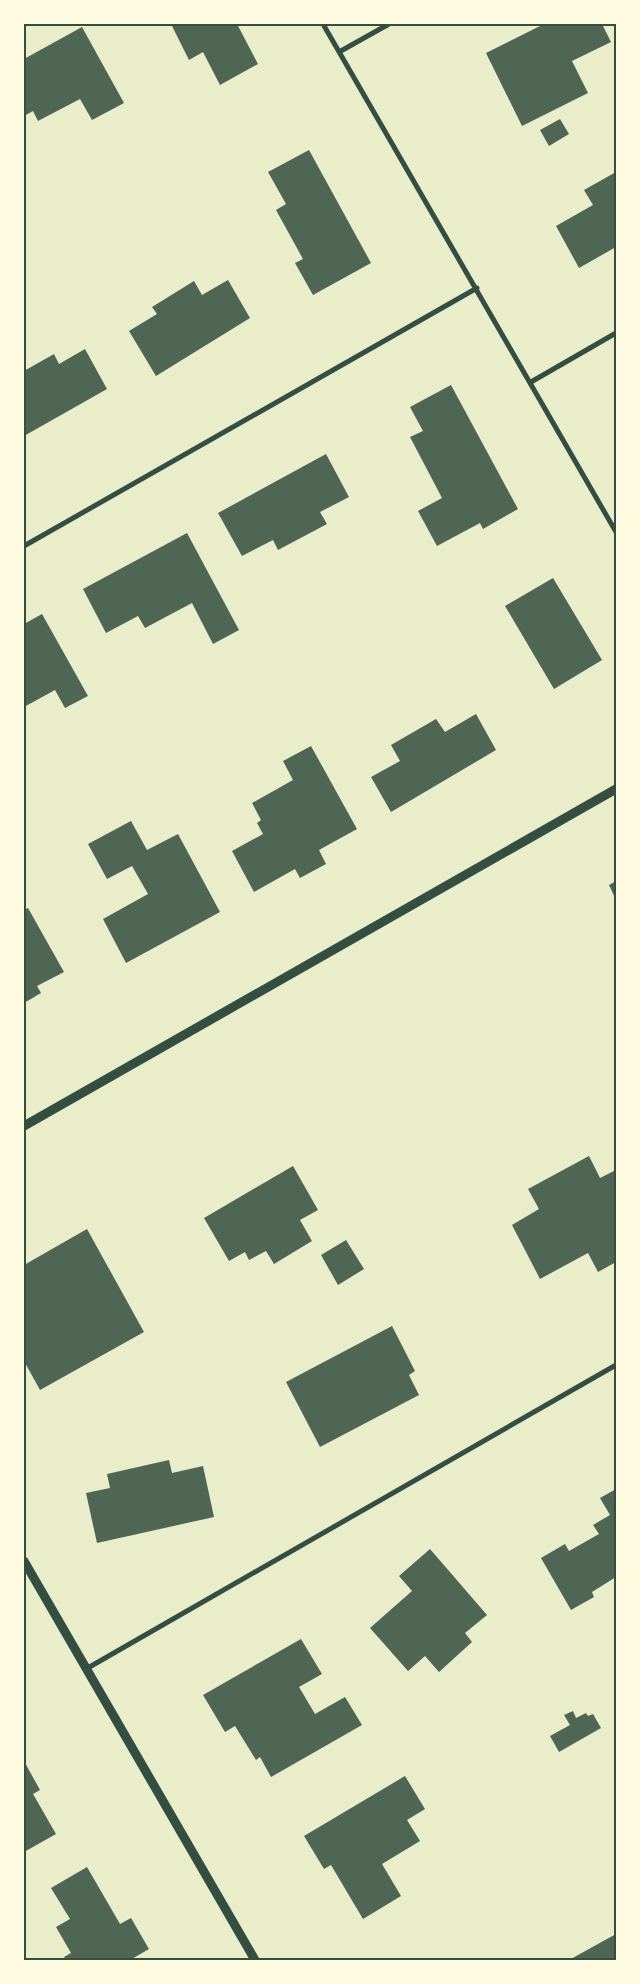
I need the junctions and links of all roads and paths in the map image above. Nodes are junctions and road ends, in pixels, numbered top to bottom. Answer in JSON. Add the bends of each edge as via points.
{"nodes":[{"id":1,"x":323,"y":24,"type":"edge"},
{"id":2,"x":389,"y":24,"type":"edge"},
{"id":3,"x":339,"y":52,"type":"junction"},
{"id":4,"x":477,"y":288,"type":"junction"},
{"id":5,"x":616,"y":333,"type":"edge"},
{"id":6,"x":531,"y":382,"type":"junction"},
{"id":7,"x":616,"y":532,"type":"edge"},
{"id":8,"x":24,"y":546,"type":"edge"},
{"id":9,"x":616,"y":789,"type":"edge"},
{"id":10,"x":24,"y":1126,"type":"edge"},
{"id":11,"x":616,"y":1365,"type":"edge"},
{"id":12,"x":24,"y":1561,"type":"edge"},
{"id":13,"x":86,"y":1669,"type":"junction"},
{"id":14,"x":255,"y":1960,"type":"edge"}],
"edges":[{"from":1,"to":3,"type":"street"},
{"from":2,"to":3,"type":"street"},
{"from":3,"to":4,"type":"street"},
{"from":4,"to":6,"type":"street"},
{"from":4,"to":8,"type":"street"},
{"from":5,"to":6,"type":"street"},
{"from":6,"to":7,"type":"street"},
{"from":9,"to":10,"type":"street"},
{"from":11,"to":13,"type":"street"},
{"from":12,"to":13,"type":"street"},
{"from":13,"to":14,"type":"street"}]}
